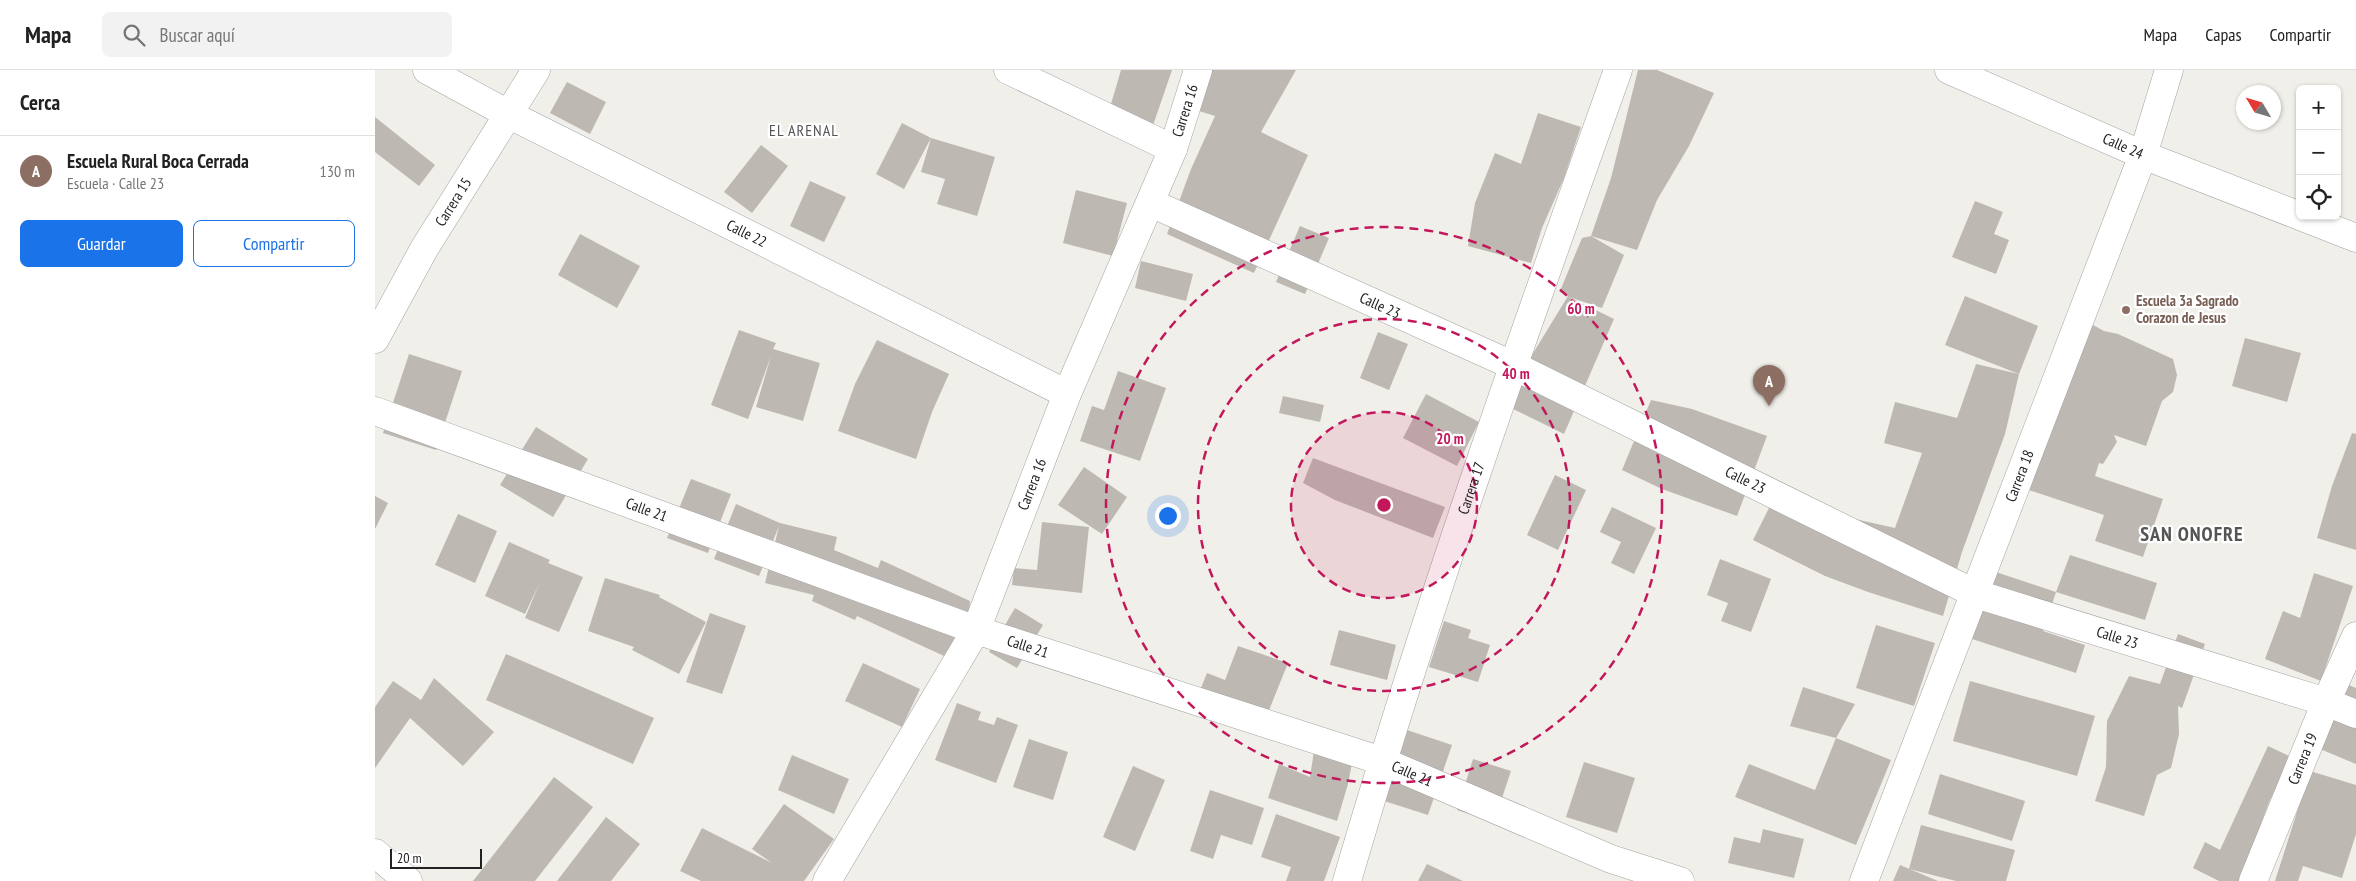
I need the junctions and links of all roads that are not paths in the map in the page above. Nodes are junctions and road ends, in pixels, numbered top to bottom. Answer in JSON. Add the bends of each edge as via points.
{"nodes":[{"id":1,"x":427,"y":70,"type":"edge"},
{"id":2,"x":536,"y":70,"type":"edge"},
{"id":3,"x":1008,"y":70,"type":"edge"},
{"id":4,"x":1198,"y":70,"type":"edge"},
{"id":5,"x":1618,"y":70,"type":"edge"},
{"id":6,"x":1949,"y":70,"type":"edge"},
{"id":7,"x":2169,"y":70,"type":"edge"},
{"id":8,"x":510,"y":115,"type":"junction"},
{"id":9,"x":1173,"y":150,"type":"junction"},
{"id":10,"x":2143,"y":155,"type":"junction"},
{"id":11,"x":1151,"y":203,"type":"junction"},
{"id":12,"x":2296,"y":214,"type":"edge"},
{"id":13,"x":2310,"y":220,"type":"edge"},
{"id":14,"x":2356,"y":238,"type":"edge"},
{"id":15,"x":375,"y":339,"type":"edge"},
{"id":16,"x":1512,"y":365,"type":"junction"},
{"id":17,"x":1067,"y":394,"type":"junction"},
{"id":18,"x":375,"y":411,"type":"edge"},
{"id":19,"x":1976,"y":594,"type":"junction"},
{"id":20,"x":976,"y":630,"type":"junction"},
{"id":21,"x":2356,"y":636,"type":"edge"},
{"id":22,"x":2326,"y":702,"type":"junction"},
{"id":23,"x":2356,"y":714,"type":"edge"},
{"id":24,"x":1382,"y":761,"type":"junction"},
{"id":25,"x":376,"y":856,"type":"edge"},
{"id":26,"x":407,"y":881,"type":"edge"},
{"id":27,"x":827,"y":881,"type":"edge"},
{"id":28,"x":1347,"y":881,"type":"edge"},
{"id":29,"x":1680,"y":881,"type":"edge"},
{"id":30,"x":1864,"y":881,"type":"edge"},
{"id":31,"x":2253,"y":881,"type":"edge"}],
"edges":[{"from":1,"to":8,"type":"street","name":"Calle 22"},
{"from":2,"to":8,"type":"street","name":"Carrera 15"},
{"from":3,"to":9,"type":"street"},
{"from":4,"to":9,"type":"street","name":"Carrera 16"},
{"from":5,"to":16,"type":"street","name":"Carrera 17"},
{"from":6,"to":10,"type":"street","name":"Calle 24"},
{"from":7,"to":10,"type":"street","name":"Carrera 18"},
{"from":8,"to":15,"type":"street","name":"Carrera 15","via":[[424,249]]},
{"from":8,"to":17,"type":"street","name":"Calle 22"},
{"from":9,"to":11,"type":"street","name":"Carrera 16"},
{"from":10,"to":12,"type":"street","name":"Calle 24"},
{"from":10,"to":19,"type":"street","name":"Carrera 18"},
{"from":11,"to":16,"type":"street","name":"Calle 23"},
{"from":11,"to":17,"type":"street","name":"Carrera 16"},
{"from":13,"to":14,"type":"street","name":"Calle 24"},
{"from":16,"to":19,"type":"street","name":"Calle 23"},
{"from":16,"to":24,"type":"street","name":"Carrera 17"},
{"from":17,"to":20,"type":"street","name":"Carrera 16"},
{"from":18,"to":20,"type":"street","name":"Calle 21"},
{"from":19,"to":22,"type":"street","name":"Calle 23"},
{"from":19,"to":30,"type":"street","name":"Carrera 18"},
{"from":20,"to":24,"type":"street","name":"Calle 21"},
{"from":20,"to":27,"type":"street","name":"Carrera 16"},
{"from":21,"to":22,"type":"street","name":"Carrera 19"},
{"from":22,"to":23,"type":"street","name":"Calle 23"},
{"from":22,"to":31,"type":"street","name":"Carrera 19"},
{"from":24,"to":28,"type":"street","name":"Carrera 17"},
{"from":24,"to":29,"type":"street","name":"Calle 21","via":[[1611,859]]},
{"from":25,"to":26,"type":"street"}]}
